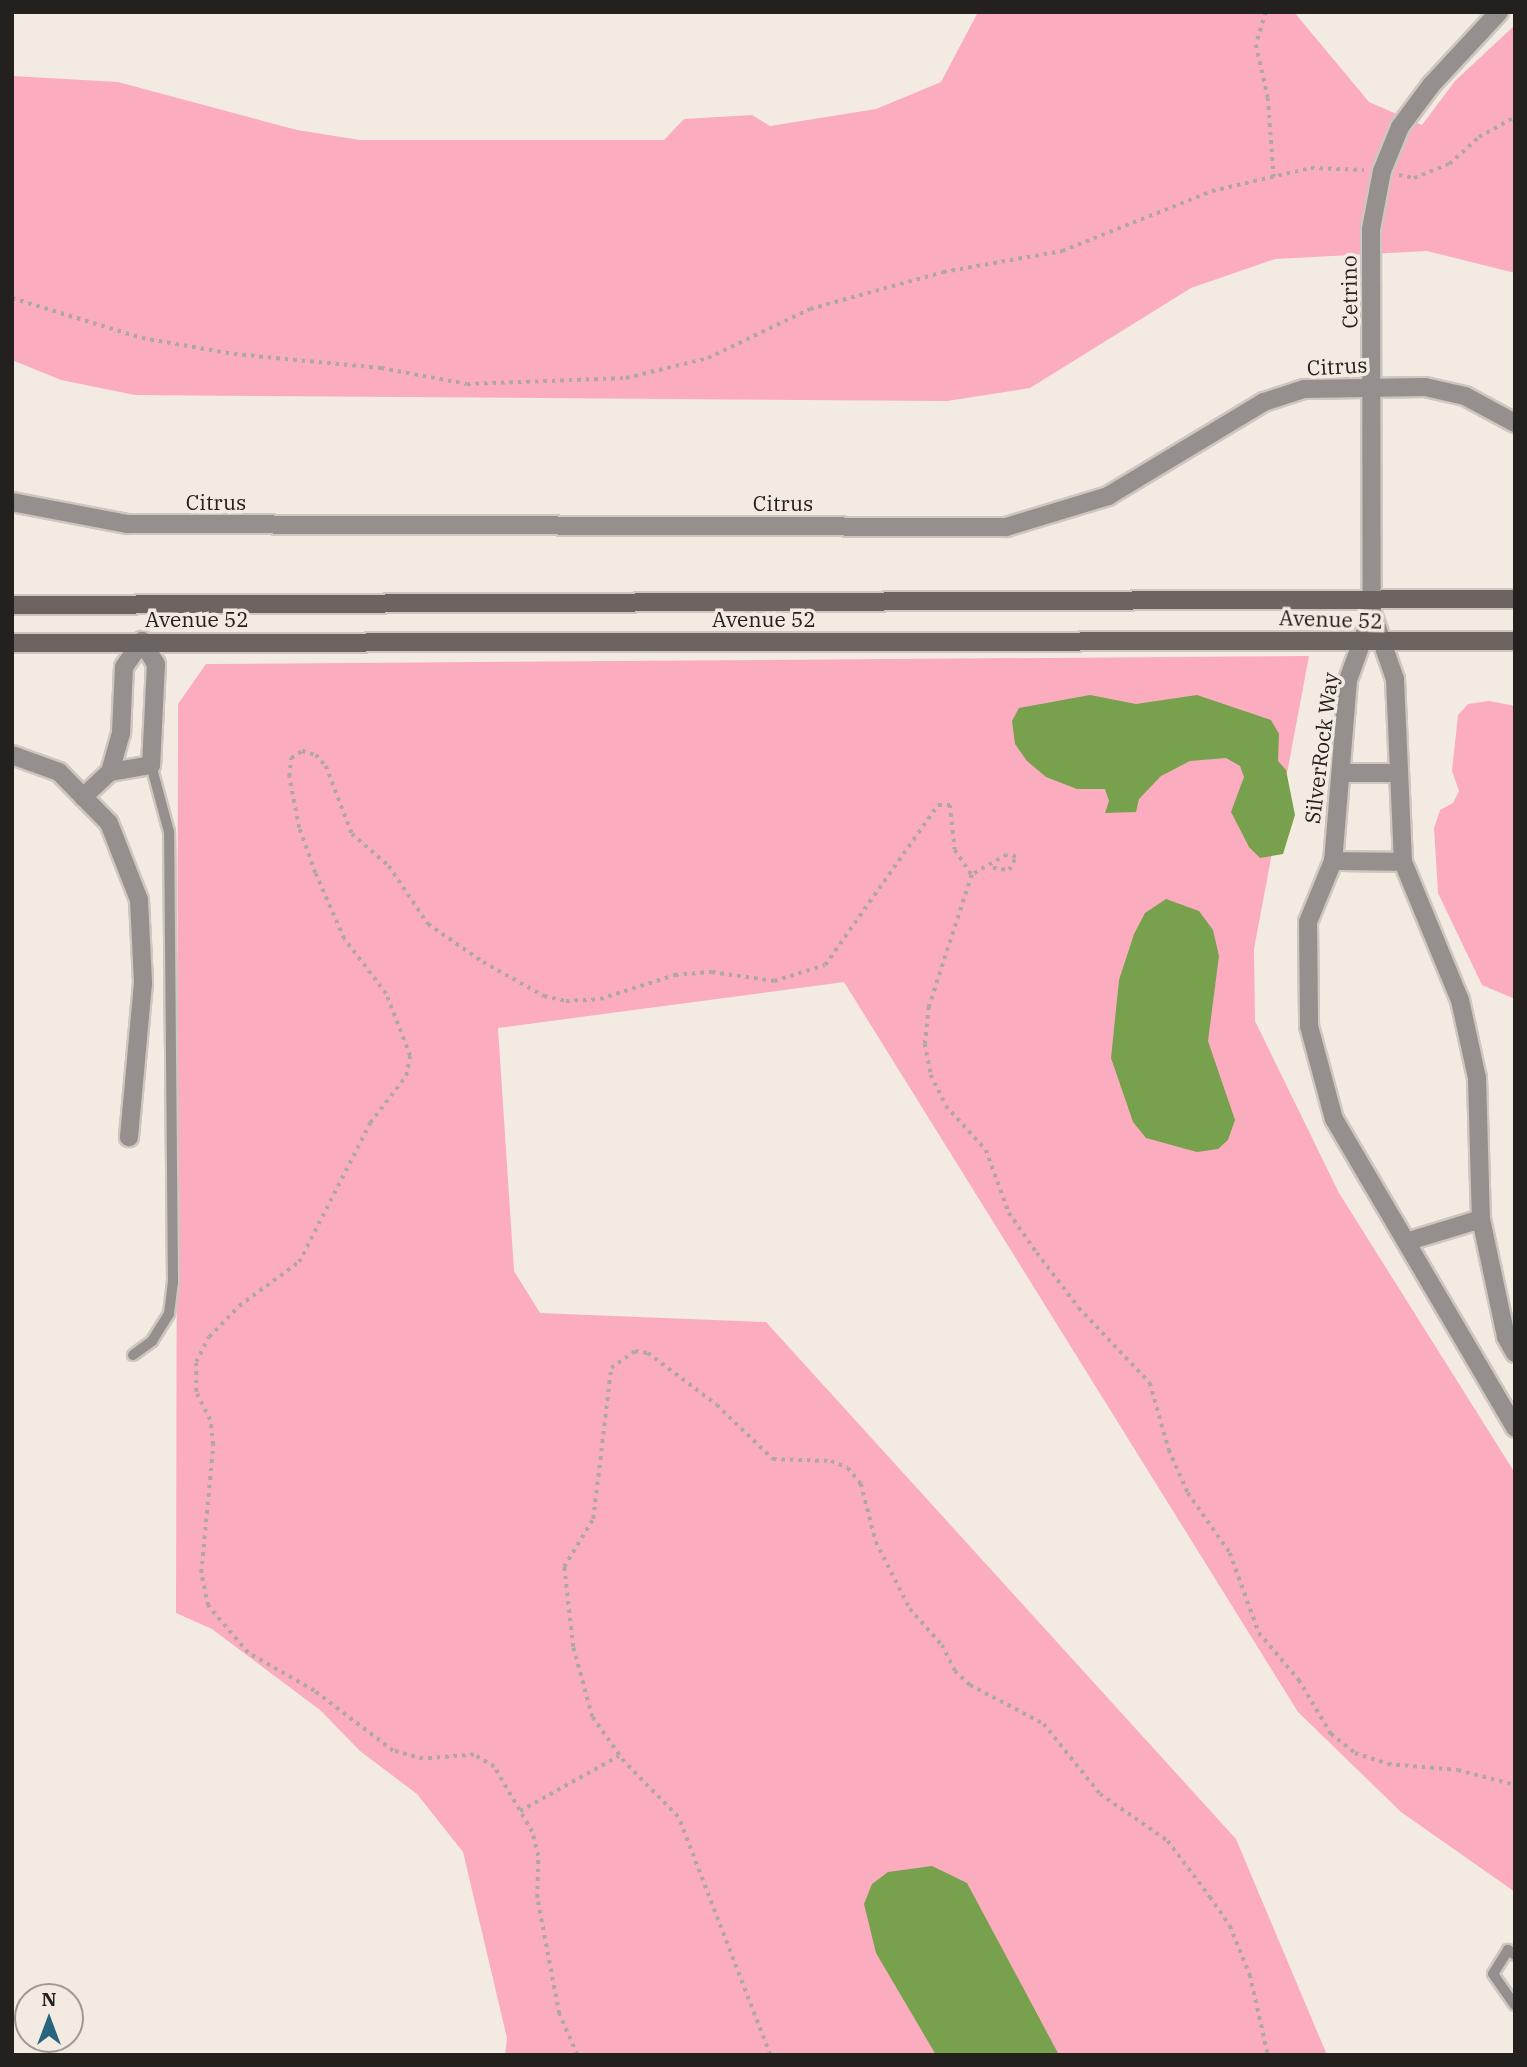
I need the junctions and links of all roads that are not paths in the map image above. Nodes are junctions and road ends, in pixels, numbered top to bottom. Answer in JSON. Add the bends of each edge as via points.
{"nodes":[{"id":1,"x":1499,"y":12,"type":"edge"},
{"id":2,"x":1372,"y":387,"type":"junction"},
{"id":3,"x":1515,"y":423,"type":"edge"},
{"id":4,"x":12,"y":502,"type":"edge"},
{"id":5,"x":1515,"y":599,"type":"edge"},
{"id":6,"x":12,"y":605,"type":"edge"},
{"id":7,"x":1372,"y":606,"type":"junction"},
{"id":8,"x":142,"y":641,"type":"junction"},
{"id":9,"x":1515,"y":641,"type":"edge"},
{"id":10,"x":1362,"y":642,"type":"junction"},
{"id":11,"x":12,"y":643,"type":"edge"},
{"id":12,"x":1383,"y":645,"type":"junction"},
{"id":13,"x":12,"y":755,"type":"edge"},
{"id":14,"x":151,"y":765,"type":"junction"},
{"id":15,"x":110,"y":772,"type":"junction"},
{"id":16,"x":1341,"y":773,"type":"junction"},
{"id":17,"x":1399,"y":773,"type":"junction"},
{"id":18,"x":83,"y":797,"type":"junction"},
{"id":19,"x":1333,"y":861,"type":"junction"},
{"id":20,"x":1403,"y":862,"type":"junction"},
{"id":21,"x":129,"y":1137,"type":"dead end"},
{"id":22,"x":1481,"y":1220,"type":"junction"},
{"id":23,"x":1409,"y":1241,"type":"junction"},
{"id":24,"x":1515,"y":1353,"type":"edge"},
{"id":25,"x":134,"y":1354,"type":"dead end"},
{"id":26,"x":1515,"y":1428,"type":"edge"},
{"id":27,"x":1515,"y":1955,"type":"edge"},
{"id":28,"x":1515,"y":2005,"type":"edge"}],
"edges":[{"from":1,"to":2,"type":"street","name":"Cetrino","via":[[1400,127],[1382,171],[1371,229]]},
{"from":2,"to":3,"type":"street","name":"Citrus","via":[[1425,387],[1465,396]]},
{"from":2,"to":4,"type":"street","name":"Citrus","via":[[1304,389],[1264,402],[1162,469],[1108,496],[1006,527],[127,524]]},
{"from":2,"to":7,"type":"street","name":"Cetrino"},
{"from":5,"to":7,"type":"main road","name":"Avenue 52"},
{"from":6,"to":7,"type":"main road","name":"Avenue 52"},
{"from":7,"to":10,"type":"street","name":"SilverRock Way"},
{"from":7,"to":12,"type":"street"},
{"from":8,"to":10,"type":"main road","name":"Avenue 52"},
{"from":8,"to":11,"type":"main road","name":"Avenue 52"},
{"from":8,"to":14,"type":"street","via":[[156,664]]},
{"from":8,"to":15,"type":"street","via":[[124,667],[121,733]]},
{"from":9,"to":12,"type":"main road","name":"Avenue 52"},
{"from":10,"to":12,"type":"main road","name":"Avenue 52"},
{"from":10,"to":16,"type":"street","name":"SilverRock Way","via":[[1348,680]]},
{"from":12,"to":17,"type":"street","via":[[1395,679]]},
{"from":13,"to":18,"type":"street","via":[[59,772]]},
{"from":14,"to":15,"type":"street"},
{"from":14,"to":25,"type":"lane","via":[[169,832],[173,1282],[169,1314],[152,1341]]},
{"from":15,"to":18,"type":"street"},
{"from":16,"to":17,"type":"street"},
{"from":16,"to":19,"type":"street","name":"SilverRock Way","via":[[1333,813]]},
{"from":17,"to":20,"type":"street"},
{"from":18,"to":21,"type":"street","via":[[109,823],[139,900],[143,983]]},
{"from":19,"to":20,"type":"street"},
{"from":19,"to":23,"type":"street","name":"SilverRock Way","via":[[1308,922],[1309,1026],[1334,1119]]},
{"from":20,"to":22,"type":"street","via":[[1460,1000],[1472,1052],[1477,1078]]},
{"from":22,"to":23,"type":"street"},
{"from":22,"to":24,"type":"street","via":[[1506,1337]]},
{"from":23,"to":26,"type":"street","name":"SilverRock Way"},
{"from":27,"to":28,"type":"lane","via":[[1508,1950],[1493,1974]]}]}
